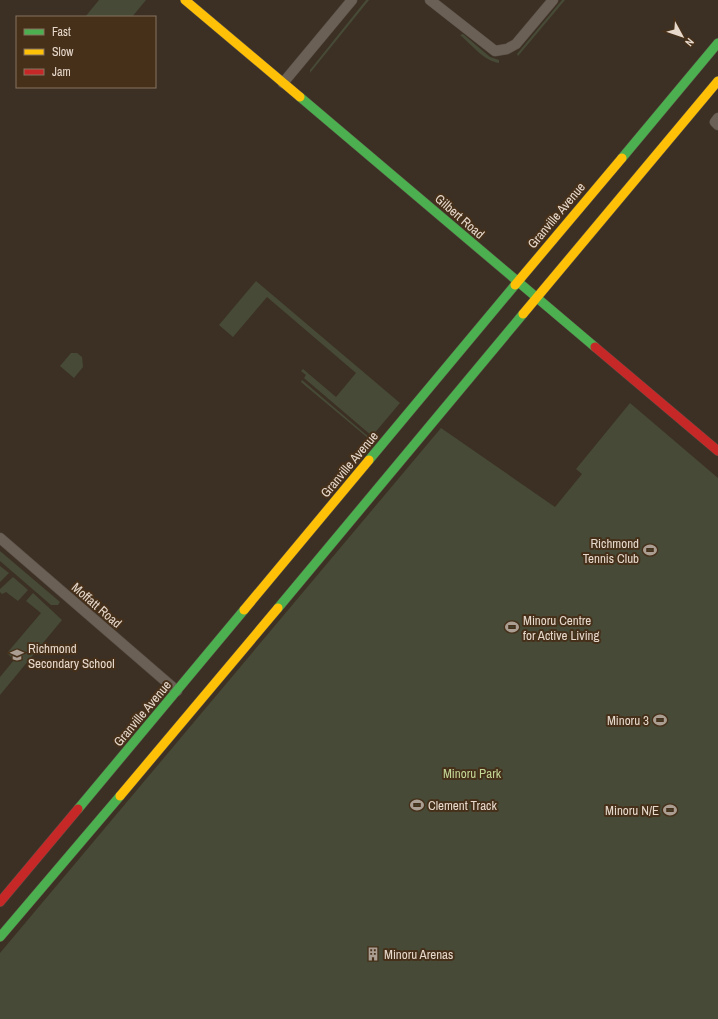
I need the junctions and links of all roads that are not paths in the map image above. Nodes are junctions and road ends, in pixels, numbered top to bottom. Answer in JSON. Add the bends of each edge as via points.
{"nodes":[{"id":1,"x":185,"y":0,"type":"edge"},
{"id":2,"x":352,"y":0,"type":"edge"},
{"id":3,"x":430,"y":0,"type":"edge"},
{"id":4,"x":553,"y":0,"type":"edge"},
{"id":5,"x":718,"y":43,"type":"edge"},
{"id":6,"x":718,"y":81,"type":"edge"},
{"id":7,"x":283,"y":83,"type":"junction"},
{"id":8,"x":518,"y":283,"type":"junction"},
{"id":9,"x":535,"y":297,"type":"junction"},
{"id":10,"x":718,"y":451,"type":"edge"},
{"id":11,"x":0,"y":538,"type":"edge"},
{"id":12,"x":177,"y":691,"type":"junction"},
{"id":13,"x":0,"y":902,"type":"edge"},
{"id":14,"x":0,"y":937,"type":"edge"}],
"edges":[{"from":1,"to":7,"type":"main road","name":"Gilbert Road"},
{"from":2,"to":7,"type":"street"},
{"from":3,"to":4,"type":"street","via":[[495,51],[507,50],[516,44]]},
{"from":5,"to":8,"type":"main road","name":"Granville Avenue"},
{"from":6,"to":9,"type":"main road"},
{"from":7,"to":8,"type":"main road","name":"Gilbert Road"},
{"from":8,"to":9,"type":"main road","name":"Gilbert Road"},
{"from":8,"to":12,"type":"main road","name":"Granville Avenue"},
{"from":9,"to":10,"type":"main road","name":"Gilbert Road"},
{"from":9,"to":14,"type":"main road"},
{"from":11,"to":12,"type":"street","name":"Moffatt Road"},
{"from":12,"to":13,"type":"main road","name":"Granville Avenue"}]}
